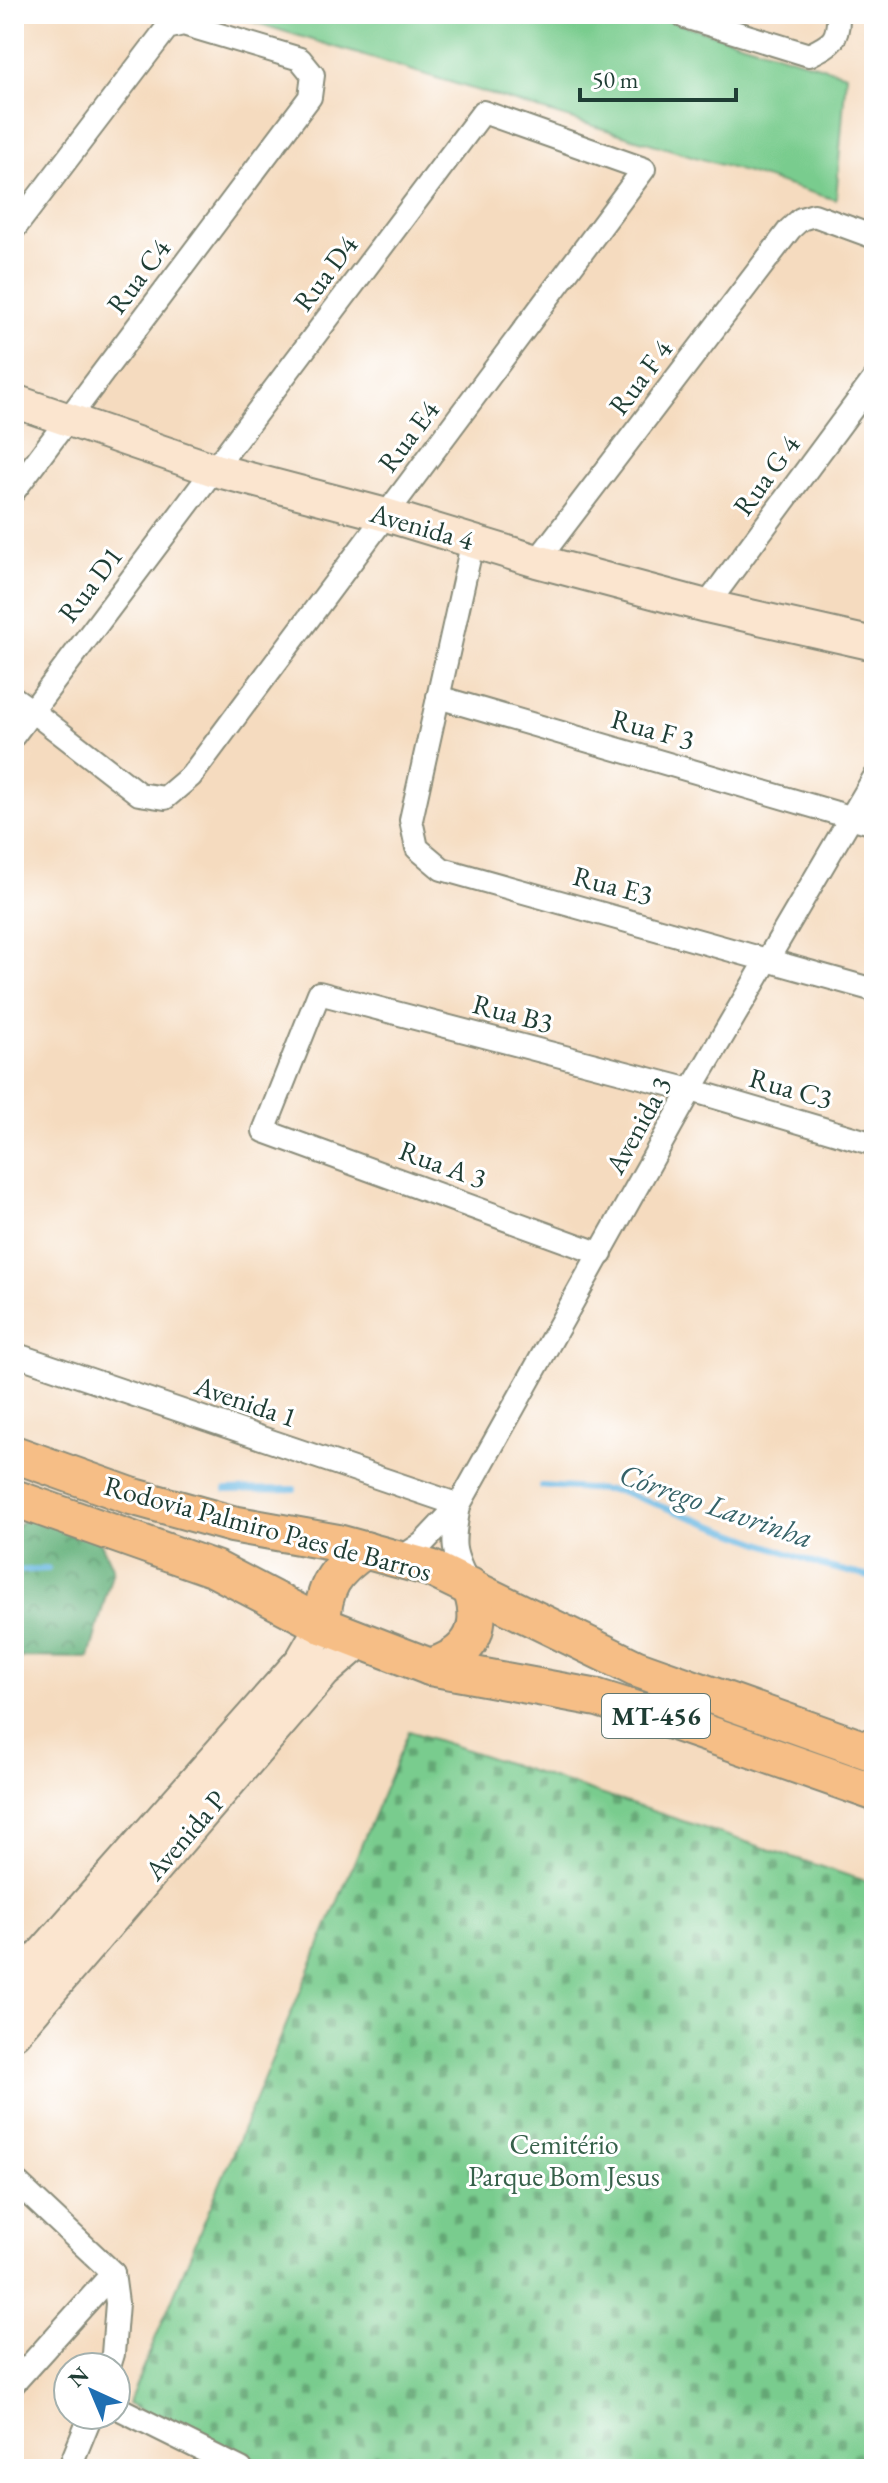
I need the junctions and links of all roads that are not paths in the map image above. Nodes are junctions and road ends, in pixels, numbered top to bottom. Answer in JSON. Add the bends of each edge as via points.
{"nodes":[{"id":1,"x":838,"y":14,"type":"edge"},
{"id":2,"x":684,"y":16,"type":"edge"},
{"id":3,"x":644,"y":169,"type":"joint"},
{"id":4,"x":14,"y":229,"type":"edge"},
{"id":5,"x":874,"y":237,"type":"edge"},
{"id":6,"x":874,"y":379,"type":"edge"},
{"id":7,"x":14,"y":401,"type":"edge"},
{"id":8,"x":68,"y":419,"type":"junction"},
{"id":9,"x":215,"y":470,"type":"junction"},
{"id":10,"x":14,"y":491,"type":"edge"},
{"id":11,"x":386,"y":515,"type":"junction"},
{"id":12,"x":473,"y":540,"type":"junction"},
{"id":13,"x":537,"y":561,"type":"junction"},
{"id":14,"x":706,"y":606,"type":"junction"},
{"id":15,"x":874,"y":632,"type":"edge"},
{"id":16,"x":835,"y":636,"type":"junction"},
{"id":17,"x":874,"y":644,"type":"edge"},
{"id":18,"x":438,"y":697,"type":"junction"},
{"id":19,"x":23,"y":705,"type":"edge"},
{"id":20,"x":14,"y":735,"type":"edge"},
{"id":21,"x":874,"y":778,"type":"edge"},
{"id":22,"x":852,"y":818,"type":"junction"},
{"id":23,"x":874,"y":824,"type":"edge"},
{"id":24,"x":769,"y":960,"type":"junction"},
{"id":25,"x":874,"y":990,"type":"edge"},
{"id":26,"x":691,"y":1090,"type":"junction"},
{"id":27,"x":264,"y":1131,"type":"joint"},
{"id":28,"x":874,"y":1144,"type":"edge"},
{"id":29,"x":601,"y":1254,"type":"junction"},
{"id":30,"x":14,"y":1354,"type":"edge"},
{"id":31,"x":14,"y":1454,"type":"edge"},
{"id":32,"x":14,"y":1498,"type":"edge"},
{"id":33,"x":459,"y":1505,"type":"junction"},
{"id":34,"x":382,"y":1555,"type":"junction"},
{"id":35,"x":470,"y":1586,"type":"junction"},
{"id":36,"x":322,"y":1625,"type":"junction"},
{"id":37,"x":360,"y":1641,"type":"junction"},
{"id":38,"x":430,"y":1667,"type":"junction"},
{"id":39,"x":874,"y":1753,"type":"edge"},
{"id":40,"x":874,"y":1792,"type":"edge"},
{"id":41,"x":14,"y":1986,"type":"edge"},
{"id":42,"x":14,"y":2033,"type":"edge"},
{"id":43,"x":14,"y":2180,"type":"edge"},
{"id":44,"x":113,"y":2273,"type":"junction"},
{"id":45,"x":113,"y":2351,"type":"edge"},
{"id":46,"x":14,"y":2383,"type":"edge"},
{"id":47,"x":132,"y":2415,"type":"edge"},
{"id":48,"x":84,"y":2431,"type":"edge"},
{"id":49,"x":69,"y":2469,"type":"edge"},
{"id":50,"x":241,"y":2469,"type":"edge"}],
"edges":[{"from":1,"to":2,"type":"street","via":[[831,44],[809,55]]},
{"from":3,"to":9,"type":"street","name":"Rua D4","via":[[483,112]]},
{"from":3,"to":11,"type":"street","name":"Rua E4"},
{"from":4,"to":8,"type":"street","name":"Rua C4","via":[[167,28],[183,24],[300,59],[313,75],[310,97]]},
{"from":5,"to":13,"type":"street","name":"Rua F 4","via":[[814,215],[790,229]]},
{"from":6,"to":14,"type":"street","name":"Rua G 4"},
{"from":7,"to":8,"type":"street","name":"Avenida 4"},
{"from":8,"to":9,"type":"street","name":"Avenida 4"},
{"from":8,"to":10,"type":"street","name":"Rua C4"},
{"from":9,"to":11,"type":"street","name":"Avenida 4"},
{"from":9,"to":19,"type":"street","name":"Rua D1"},
{"from":11,"to":12,"type":"street","name":"Avenida 4"},
{"from":11,"to":19,"type":"street","name":"Rua E4","via":[[191,776],[165,798],[139,794]]},
{"from":12,"to":13,"type":"street","name":"Avenida 4"},
{"from":12,"to":18,"type":"street"},
{"from":13,"to":14,"type":"street","name":"Avenida 4"},
{"from":14,"to":16,"type":"street","name":"Avenida 4"},
{"from":15,"to":16,"type":"street","name":"Avenida 4"},
{"from":16,"to":17,"type":"street","name":"Avenida 4"},
{"from":18,"to":22,"type":"street","name":"Rua F 3"},
{"from":18,"to":24,"type":"street","name":"Rua E3","via":[[411,820],[417,848],[442,869]]},
{"from":19,"to":20,"type":"street","name":"Rua D1"},
{"from":21,"to":22,"type":"street","name":"Avenida 3"},
{"from":22,"to":23,"type":"street","name":"Rua F 3"},
{"from":22,"to":24,"type":"street","name":"Avenida 3"},
{"from":24,"to":25,"type":"street","name":"Rua E3"},
{"from":24,"to":26,"type":"street","name":"Avenida 3"},
{"from":26,"to":27,"type":"street","name":"Rua B3","via":[[319,993]]},
{"from":26,"to":28,"type":"street","name":"Rua C3"},
{"from":26,"to":29,"type":"street","name":"Avenida 3"},
{"from":27,"to":29,"type":"street","name":"Rua A 3"},
{"from":29,"to":33,"type":"street","name":"Avenida 3"},
{"from":30,"to":33,"type":"street","name":"Avenida 1"},
{"from":31,"to":34,"type":"main road","name":"Rodovia Palmiro Paes de Barros","number":"MT-456","via":[[131,1496],[232,1524]]},
{"from":32,"to":36,"type":"main road","name":"Rodovia Palmiro Paes de Barros","number":"MT-456","via":[[215,1569]]},
{"from":33,"to":34,"type":"street","via":[[422,1544]]},
{"from":33,"to":35,"type":"street","via":[[453,1545]]},
{"from":34,"to":35,"type":"main road","name":"Rodovia Palmiro Paes de Barros","number":"MT-456"},
{"from":34,"to":36,"type":"main road","via":[[346,1563],[331,1581]]},
{"from":35,"to":38,"type":"main road","via":[[477,1620],[472,1637],[462,1652]]},
{"from":35,"to":39,"type":"main road","name":"Rodovia Palmiro Paes de Barros","number":"MT-456","via":[[635,1668]]},
{"from":36,"to":37,"type":"main road","name":"Rodovia Palmiro Paes de Barros","number":"MT-456"},
{"from":36,"to":41,"type":"street","name":"Avenida P","via":[[302,1660]]},
{"from":37,"to":38,"type":"main road","name":"Rodovia Palmiro Paes de Barros","number":"MT-456"},
{"from":37,"to":42,"type":"street","name":"Avenida P","via":[[324,1672]]},
{"from":38,"to":40,"type":"main road","name":"Rodovia Palmiro Paes de Barros","number":"MT-456","via":[[598,1698]]},
{"from":43,"to":44,"type":"street"},
{"from":44,"to":45,"type":"street"},
{"from":44,"to":46,"type":"street"},
{"from":47,"to":50,"type":"street"},
{"from":48,"to":49,"type":"street"}]}
